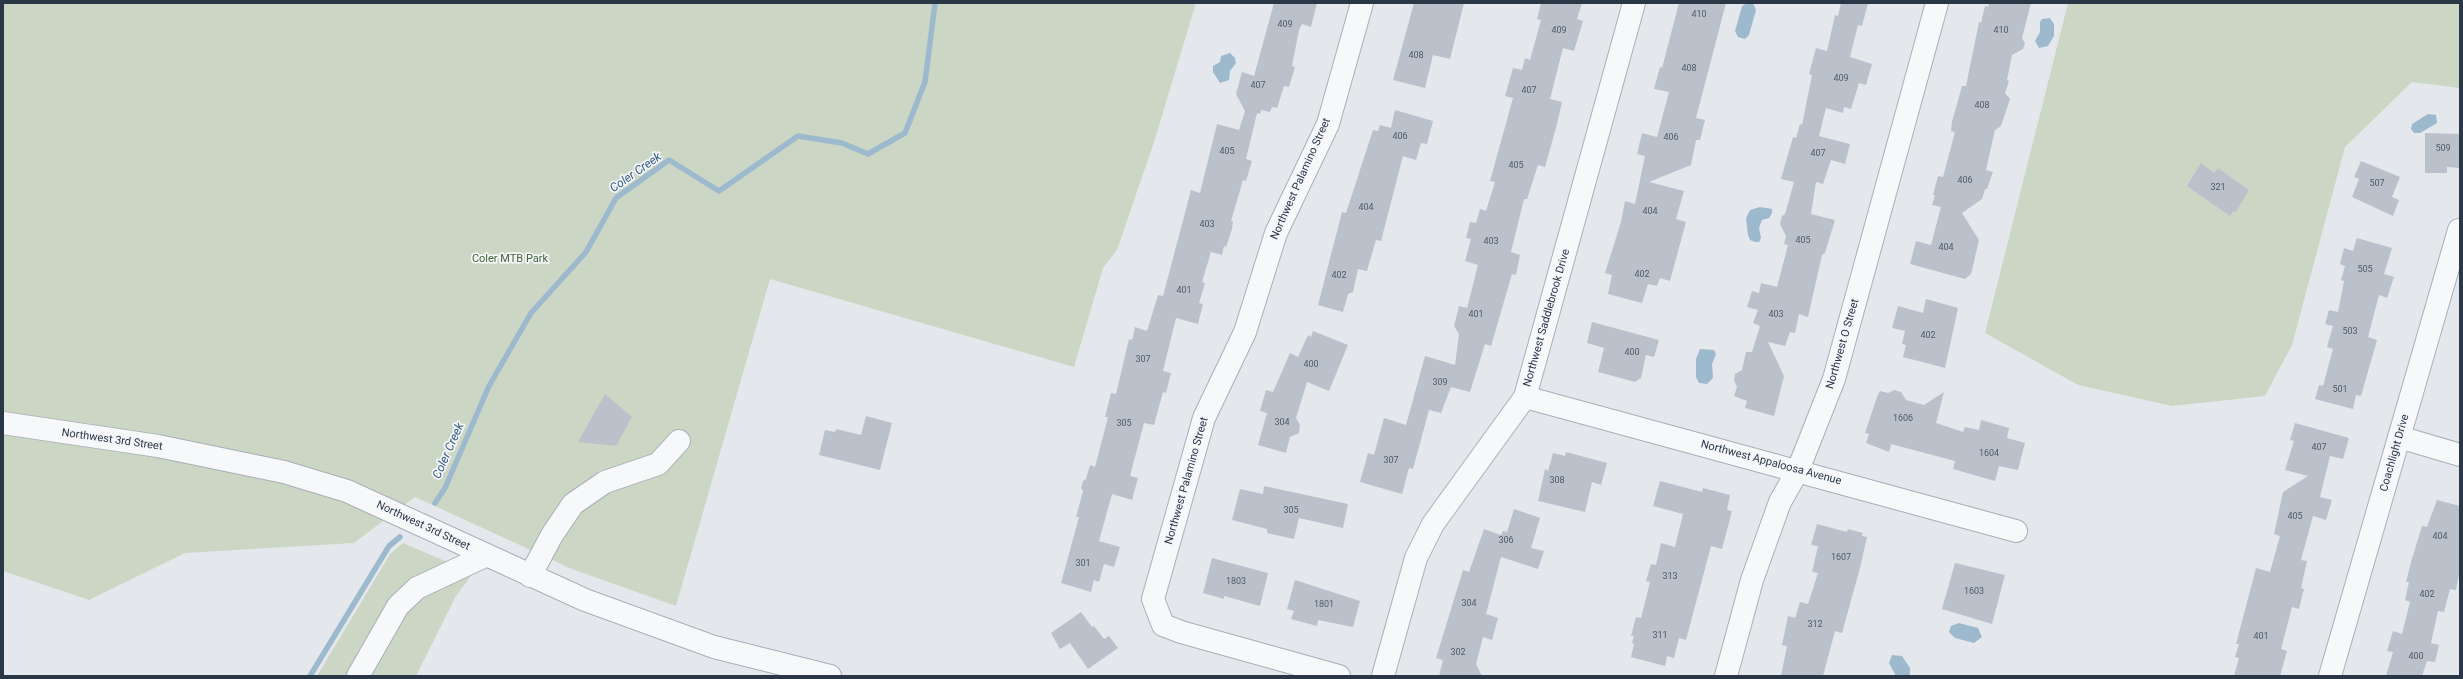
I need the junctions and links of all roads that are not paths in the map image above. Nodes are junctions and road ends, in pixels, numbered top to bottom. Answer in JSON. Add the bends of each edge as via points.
{"nodes":[{"id":1,"x":1362,"y":3,"type":"edge"},
{"id":2,"x":1634,"y":3,"type":"edge"},
{"id":3,"x":1937,"y":3,"type":"edge"},
{"id":4,"x":2459,"y":230,"type":"edge"},
{"id":5,"x":1525,"y":397,"type":"junction"},
{"id":6,"x":3,"y":424,"type":"edge"},
{"id":7,"x":2399,"y":437,"type":"junction"},
{"id":8,"x":679,"y":441,"type":"dead end"},
{"id":9,"x":2460,"y":455,"type":"edge"},
{"id":10,"x":1798,"y":470,"type":"junction"},
{"id":11,"x":2016,"y":531,"type":"dead end"},
{"id":12,"x":485,"y":556,"type":"junction"},
{"id":13,"x":530,"y":576,"type":"junction"},
{"id":14,"x":358,"y":676,"type":"edge"},
{"id":15,"x":830,"y":676,"type":"edge"},
{"id":16,"x":1339,"y":676,"type":"edge"},
{"id":17,"x":1383,"y":676,"type":"edge"},
{"id":18,"x":1726,"y":676,"type":"edge"},
{"id":19,"x":2330,"y":676,"type":"edge"}],
"edges":[{"from":1,"to":16,"type":"street","name":"Northwest Palamino Street","via":[[1328,124],[1276,233],[1245,332],[1204,418],[1153,599],[1163,625]]},
{"from":2,"to":5,"type":"street","name":"Northwest Saddlebrook Drive"},
{"from":3,"to":10,"type":"street","name":"Northwest O Street","via":[[1834,379]]},
{"from":4,"to":7,"type":"street","name":"Coachlight Drive"},
{"from":5,"to":10,"type":"street","name":"Northwest Appaloosa Avenue"},
{"from":5,"to":17,"type":"street","name":"Northwest Saddlebrook Drive","via":[[1433,524],[1416,558]]},
{"from":6,"to":12,"type":"street","name":"Northwest 3rd Street","via":[[158,446],[284,472],[346,491]]},
{"from":7,"to":9,"type":"street"},
{"from":7,"to":19,"type":"street","name":"Coachlight Drive"},
{"from":8,"to":13,"type":"street","via":[[658,464],[605,482],[572,504]]},
{"from":10,"to":11,"type":"street","name":"Northwest Appaloosa Avenue"},
{"from":10,"to":18,"type":"street","name":"Northwest O Street","via":[[1780,502],[1752,580]]},
{"from":12,"to":13,"type":"street","name":"Northwest 3rd Street"},
{"from":12,"to":14,"type":"street","via":[[417,588],[398,606]]},
{"from":13,"to":15,"type":"street","name":"Northwest 3rd Street","via":[[585,600],[714,647]]}]}
